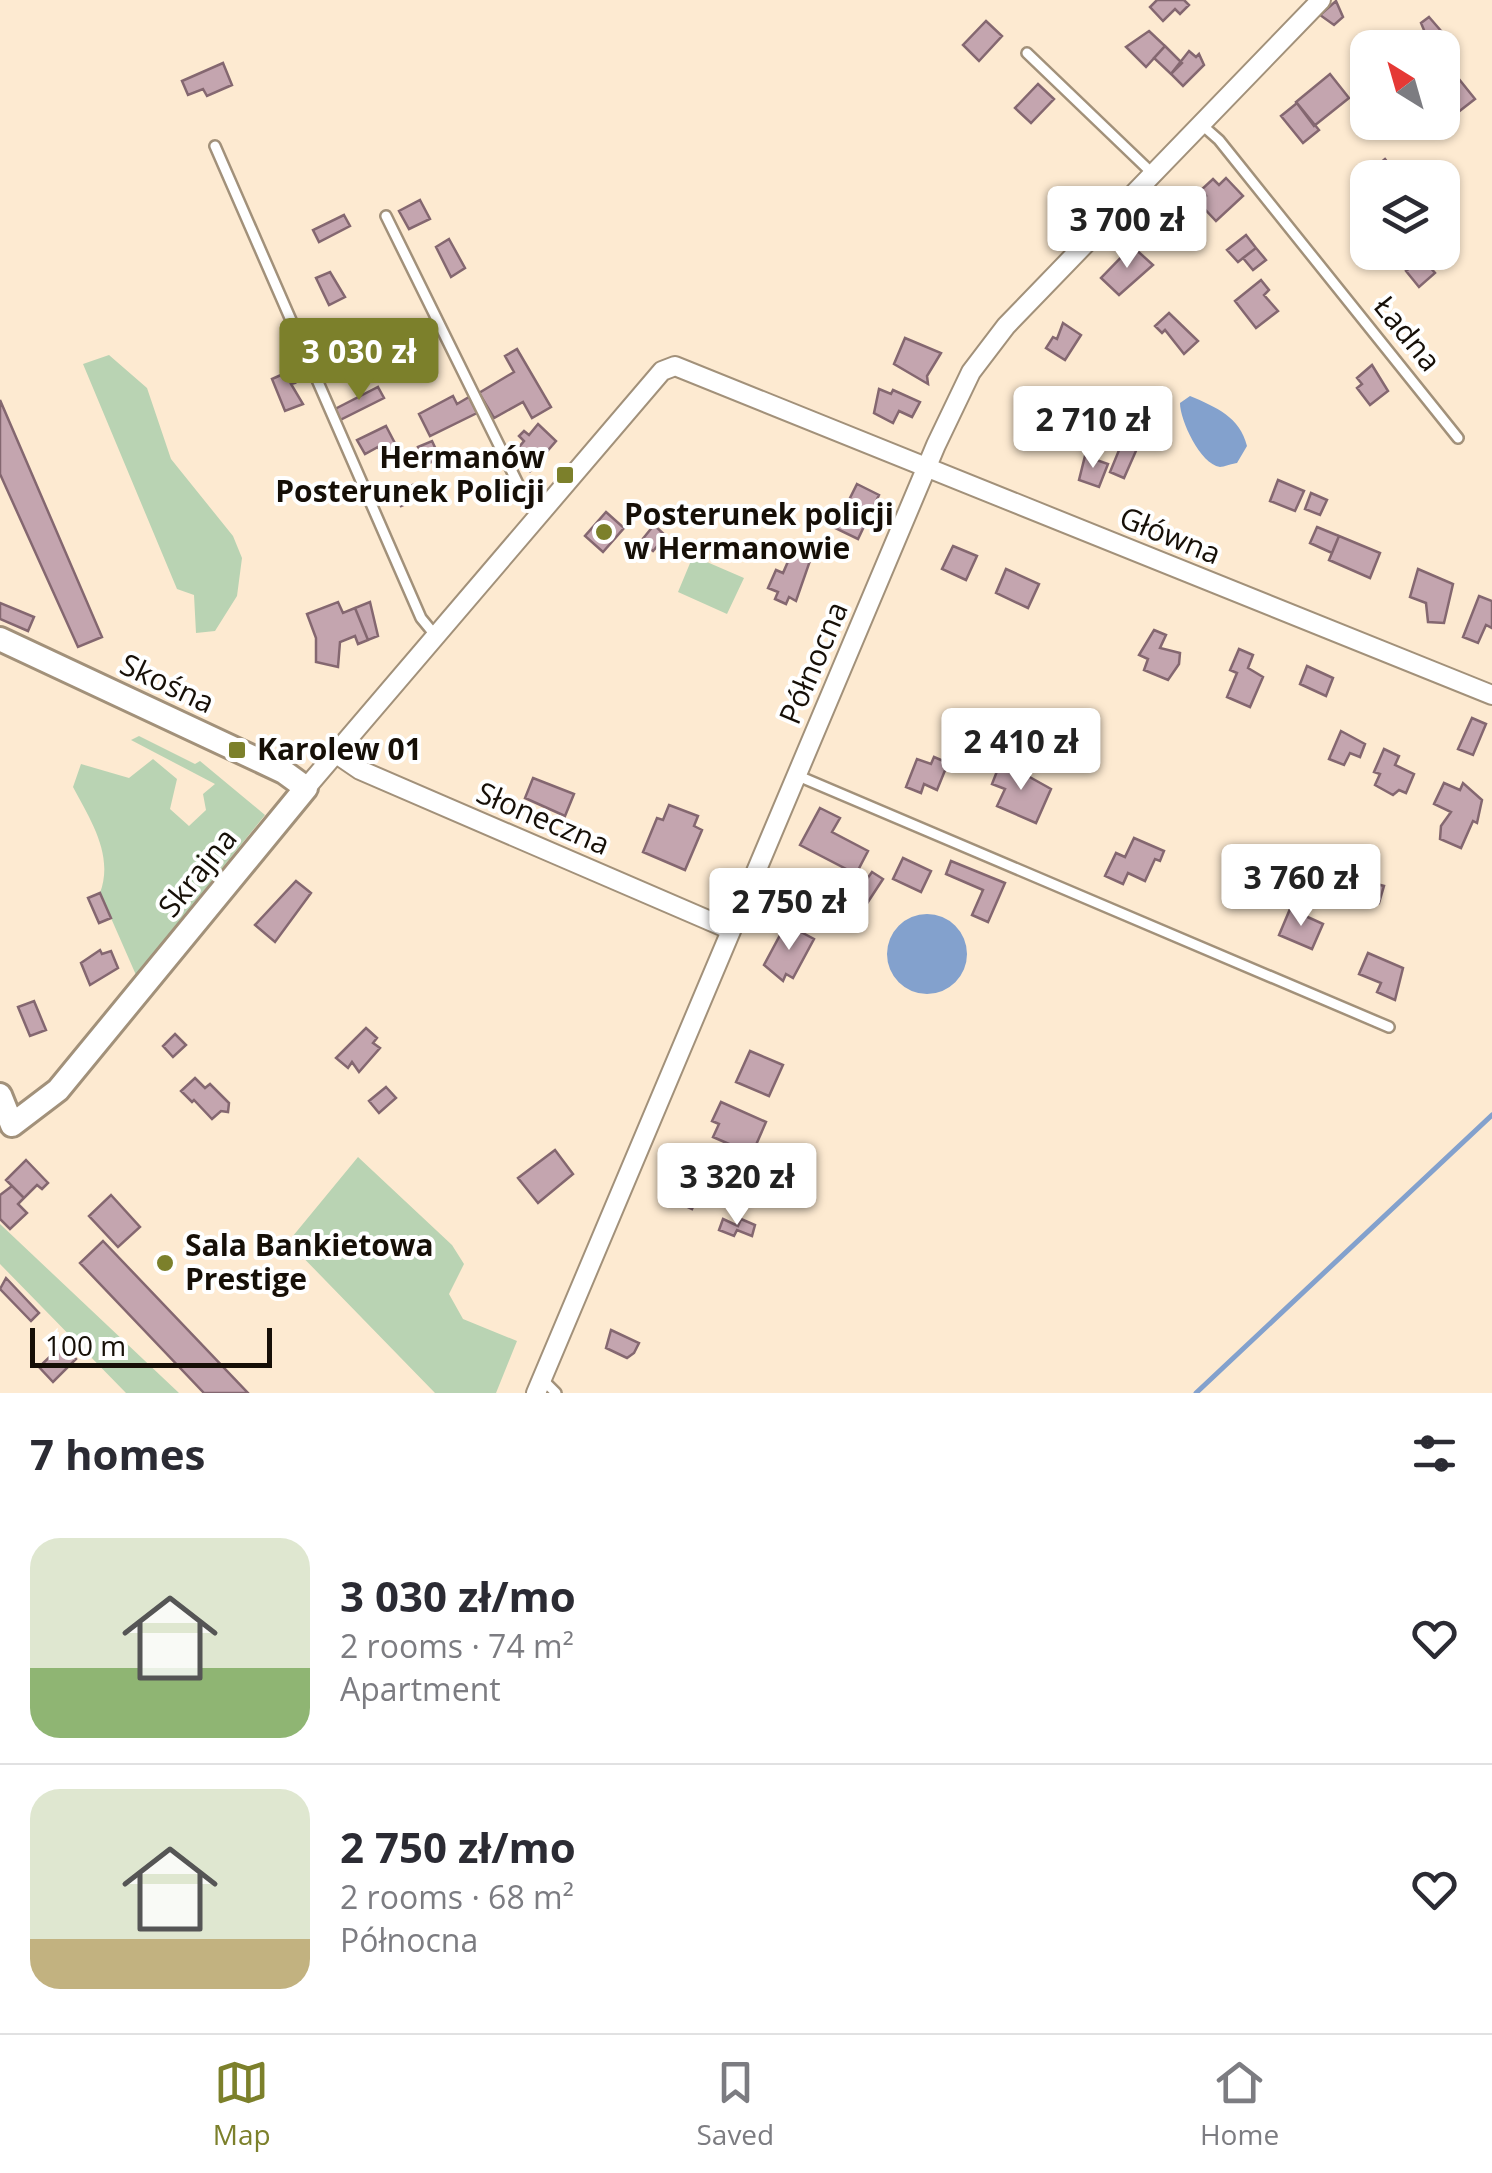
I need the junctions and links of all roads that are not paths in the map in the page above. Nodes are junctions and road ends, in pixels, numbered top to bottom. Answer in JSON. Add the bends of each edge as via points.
{"nodes":[{"id":1,"x":1321,"y":0,"type":"edge"},
{"id":2,"x":1027,"y":53,"type":"dead end"},
{"id":3,"x":1202,"y":124,"type":"junction"},
{"id":4,"x":215,"y":146,"type":"dead end"},
{"id":5,"x":1154,"y":175,"type":"junction"},
{"id":6,"x":386,"y":216,"type":"dead end"},
{"id":7,"x":662,"y":371,"type":"joint"},
{"id":8,"x":1458,"y":438,"type":"dead end"},
{"id":9,"x":926,"y":468,"type":"junction"},
{"id":10,"x":539,"y":516,"type":"junction"},
{"id":11,"x":436,"y":636,"type":"junction"},
{"id":12,"x":0,"y":639,"type":"edge"},
{"id":13,"x":1492,"y":695,"type":"edge"},
{"id":14,"x":336,"y":753,"type":"junction"},
{"id":15,"x":796,"y":775,"type":"junction"},
{"id":16,"x":306,"y":788,"type":"junction"},
{"id":17,"x":731,"y":930,"type":"junction"},
{"id":18,"x":1390,"y":1027,"type":"dead end"},
{"id":19,"x":0,"y":1095,"type":"edge"},
{"id":20,"x":6,"y":1132,"type":"edge"},
{"id":21,"x":538,"y":1386,"type":"edge"},
{"id":22,"x":556,"y":1393,"type":"edge"}],
"edges":[{"from":1,"to":3,"type":"street","name":"Północna"},
{"from":2,"to":5,"type":"lane"},
{"from":3,"to":5,"type":"street","name":"Północna"},
{"from":3,"to":8,"type":"lane","name":"Ładna"},
{"from":4,"to":11,"type":"lane","via":[[421,618]]},
{"from":5,"to":9,"type":"street","name":"Północna","via":[[987,348]]},
{"from":6,"to":10,"type":"lane"},
{"from":7,"to":9,"type":"street","name":"Główna","via":[[681,367]]},
{"from":7,"to":10,"type":"street","name":"Skrajna"},
{"from":9,"to":13,"type":"street","name":"Główna"},
{"from":9,"to":15,"type":"street","name":"Północna"},
{"from":10,"to":11,"type":"street","name":"Skrajna"},
{"from":11,"to":14,"type":"street","name":"Skrajna"},
{"from":12,"to":16,"type":"street","name":"Skośna"},
{"from":14,"to":16,"type":"street","name":"Skrajna"},
{"from":14,"to":17,"type":"street","name":"Słoneczna","via":[[360,770]]},
{"from":15,"to":17,"type":"street","name":"Północna"},
{"from":15,"to":18,"type":"lane"},
{"from":16,"to":20,"type":"street","name":"Skrajna","via":[[58,1090]]},
{"from":17,"to":21,"type":"street","name":"Północna"},
{"from":19,"to":20,"type":"street"},
{"from":21,"to":22,"type":"lane"}]}
